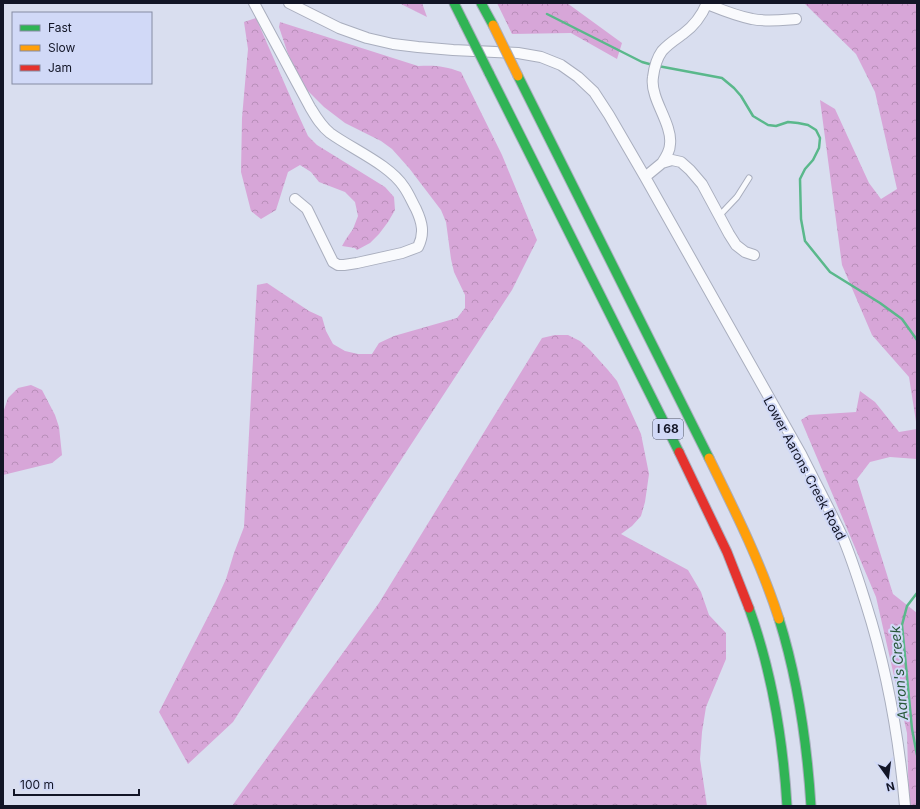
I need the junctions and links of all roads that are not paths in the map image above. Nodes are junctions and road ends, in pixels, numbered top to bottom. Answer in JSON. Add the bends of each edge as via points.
{"nodes":[{"id":1,"x":254,"y":3,"type":"edge"},
{"id":2,"x":289,"y":3,"type":"edge"},
{"id":3,"x":454,"y":3,"type":"edge"},
{"id":4,"x":482,"y":3,"type":"edge"},
{"id":5,"x":707,"y":4,"type":"edge"},
{"id":6,"x":796,"y":19,"type":"dead end"},
{"id":7,"x":662,"y":163,"type":"junction"},
{"id":8,"x":645,"y":177,"type":"junction"},
{"id":9,"x":748,"y":178,"type":"dead end"},
{"id":10,"x":296,"y":200,"type":"dead end"},
{"id":11,"x":719,"y":216,"type":"junction"},
{"id":12,"x":754,"y":255,"type":"dead end"},
{"id":13,"x":787,"y":806,"type":"edge"},
{"id":14,"x":811,"y":806,"type":"edge"},
{"id":15,"x":905,"y":806,"type":"edge"}],
"edges":[{"from":1,"to":10,"type":"street","via":[[320,124],[380,165],[404,186],[418,215],[422,240],[418,247],[402,253],[338,265],[333,262],[307,209]]},
{"from":2,"to":8,"type":"street","name":"Lower Aarons Creek Road","via":[[340,28],[393,44],[518,53],[541,57],[561,65],[594,92]]},
{"from":3,"to":13,"type":"highway","number":"I 68","bridge":true,"via":[[701,497],[741,586],[770,680],[782,752]]},
{"from":4,"to":14,"type":"highway","number":"I 68","bridge":true,"via":[[729,498],[754,554],[772,598],[794,675],[810,776]]},
{"from":5,"to":6,"type":"street","via":[[753,20]]},
{"from":5,"to":7,"type":"street","via":[[695,24],[661,52],[652,79],[669,132],[668,154]]},
{"from":7,"to":8,"type":"street"},
{"from":7,"to":11,"type":"street","via":[[672,160],[681,162],[690,170],[702,184]]},
{"from":8,"to":15,"type":"street","name":"Lower Aarons Creek Road","via":[[801,454],[843,540],[861,587],[884,669],[899,747]]},
{"from":9,"to":11,"type":"lane","via":[[737,197]]},
{"from":11,"to":12,"type":"street","via":[[736,245],[744,252]]}]}
